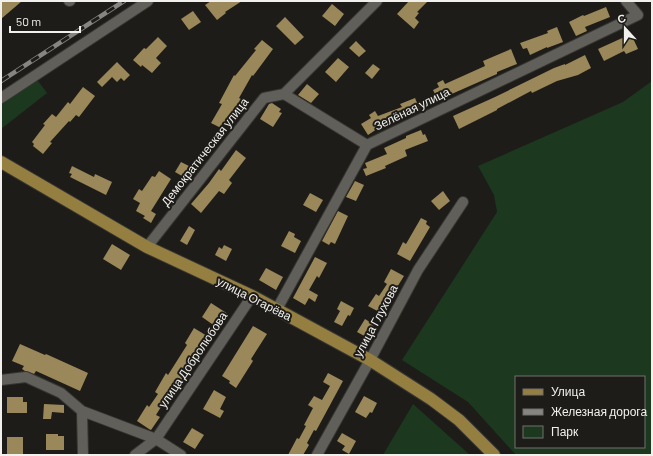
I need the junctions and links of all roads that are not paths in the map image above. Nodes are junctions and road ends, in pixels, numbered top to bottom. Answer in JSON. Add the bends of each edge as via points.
{"nodes":[{"id":1,"x":148,"y":1,"type":"edge"},
{"id":2,"x":377,"y":1,"type":"edge"},
{"id":3,"x":626,"y":1,"type":"edge"},
{"id":4,"x":284,"y":94,"type":"junction"},
{"id":5,"x":1,"y":98,"type":"edge"},
{"id":6,"x":367,"y":144,"type":"junction"},
{"id":7,"x":1,"y":162,"type":"edge"},
{"id":8,"x":463,"y":202,"type":"dead end"},
{"id":9,"x":147,"y":247,"type":"junction"},
{"id":10,"x":252,"y":296,"type":"junction"},
{"id":11,"x":276,"y":309,"type":"junction"},
{"id":12,"x":370,"y":360,"type":"junction"},
{"id":13,"x":1,"y":380,"type":"edge"},
{"id":14,"x":82,"y":411,"type":"junction"},
{"id":15,"x":156,"y":439,"type":"junction"},
{"id":16,"x":83,"y":455,"type":"edge"},
{"id":17,"x":135,"y":455,"type":"edge"},
{"id":18,"x":181,"y":455,"type":"edge"},
{"id":19,"x":317,"y":455,"type":"edge"},
{"id":20,"x":494,"y":455,"type":"edge"}],
"edges":[{"from":1,"to":5,"type":"street"},
{"from":2,"to":4,"type":"street"},
{"from":3,"to":6,"type":"street","name":"Зелёная улица","via":[[638,15]]},
{"from":4,"to":6,"type":"street"},
{"from":4,"to":9,"type":"street","name":"Демократическая улица","via":[[264,98]]},
{"from":6,"to":11,"type":"street","name":"Зелёная улица"},
{"from":7,"to":9,"type":"main road","name":"улица Огарёва"},
{"from":8,"to":12,"type":"street","name":"улица Глухова","via":[[418,270]]},
{"from":9,"to":10,"type":"main road","name":"улица Огарёва"},
{"from":10,"to":11,"type":"main road","name":"улица Огарёва"},
{"from":10,"to":15,"type":"street","name":"улица Добролюбова"},
{"from":11,"to":12,"type":"main road","name":"улица Огарёва"},
{"from":12,"to":19,"type":"street","name":"улица Глухова"},
{"from":12,"to":20,"type":"main road","name":"улица Огарёва","via":[[459,420]]},
{"from":13,"to":14,"type":"street","via":[[26,377],[61,393]]},
{"from":14,"to":15,"type":"street"},
{"from":14,"to":16,"type":"street"},
{"from":15,"to":17,"type":"street","name":"улица Добролюбова"},
{"from":15,"to":18,"type":"street"}]}
